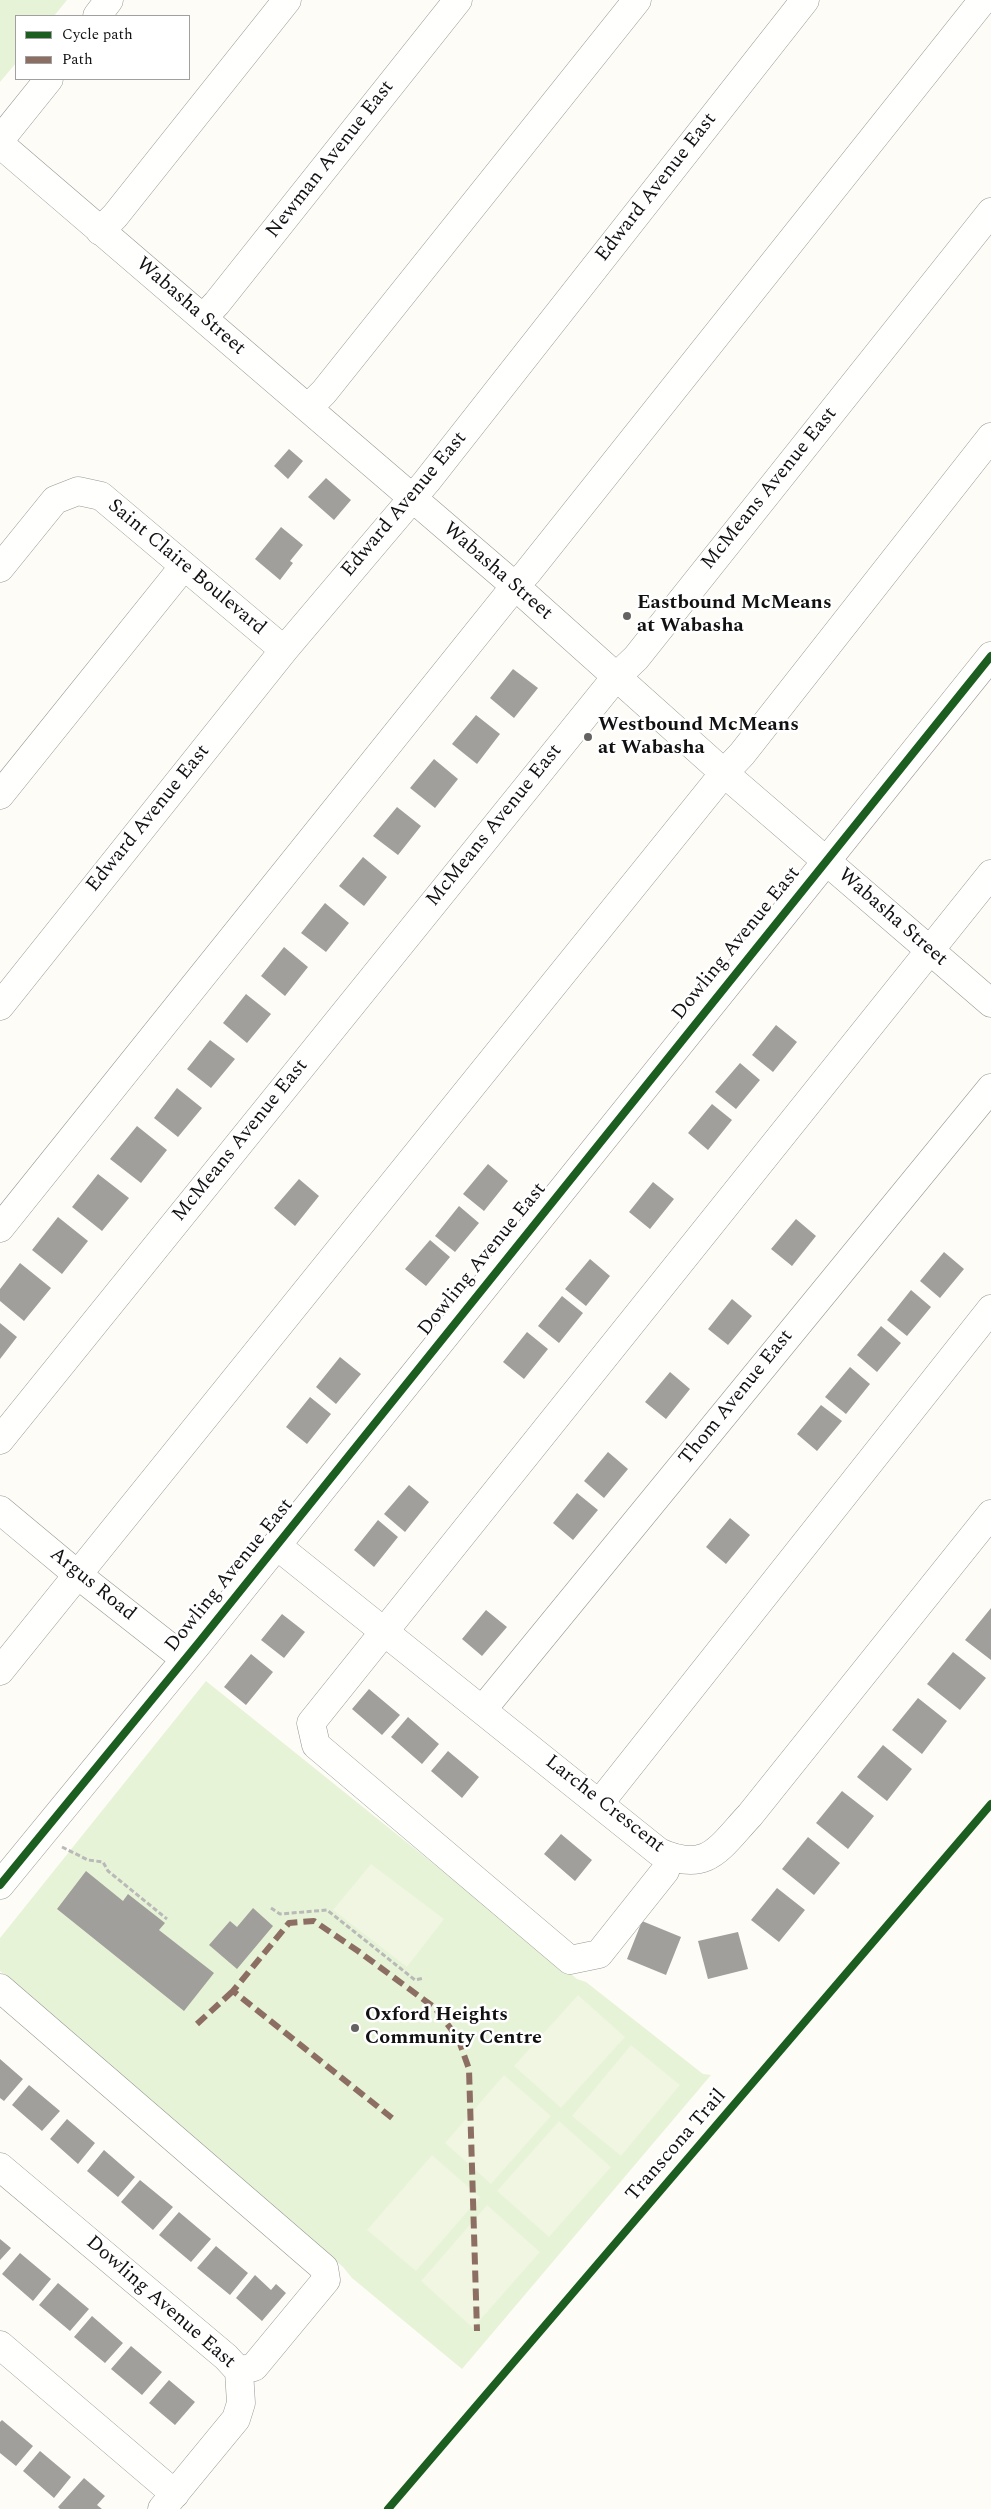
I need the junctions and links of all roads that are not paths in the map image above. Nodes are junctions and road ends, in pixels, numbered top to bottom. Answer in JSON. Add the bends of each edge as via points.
{"nodes":[{"id":1,"x":109,"y":0,"type":"edge"},
{"id":2,"x":287,"y":0,"type":"edge"},
{"id":3,"x":458,"y":0,"type":"edge"},
{"id":4,"x":637,"y":0,"type":"edge"},
{"id":5,"x":805,"y":0,"type":"edge"},
{"id":6,"x":984,"y":0,"type":"edge"},
{"id":7,"x":98,"y":15,"type":"edge"},
{"id":8,"x":48,"y":80,"type":"edge"},
{"id":9,"x":0,"y":140,"type":"edge"},
{"id":10,"x":0,"y":144,"type":"edge"},
{"id":11,"x":991,"y":212,"type":"edge"},
{"id":12,"x":100,"y":231,"type":"junction"},
{"id":13,"x":203,"y":318,"type":"junction"},
{"id":14,"x":308,"y":408,"type":"junction"},
{"id":15,"x":991,"y":437,"type":"edge"},
{"id":16,"x":411,"y":498,"type":"junction"},
{"id":17,"x":184,"y":566,"type":"junction"},
{"id":18,"x":0,"y":568,"type":"edge"},
{"id":19,"x":514,"y":586,"type":"junction"},
{"id":20,"x":284,"y":650,"type":"junction"},
{"id":21,"x":991,"y":656,"type":"edge"},
{"id":22,"x":616,"y":677,"type":"junction"},
{"id":23,"x":724,"y":773,"type":"junction"},
{"id":24,"x":0,"y":796,"type":"edge"},
{"id":25,"x":825,"y":860,"type":"junction"},
{"id":26,"x":991,"y":874,"type":"edge"},
{"id":27,"x":929,"y":949,"type":"junction"},
{"id":28,"x":991,"y":1003,"type":"edge"},
{"id":29,"x":0,"y":1006,"type":"edge"},
{"id":30,"x":991,"y":1088,"type":"edge"},
{"id":31,"x":0,"y":1228,"type":"edge"},
{"id":32,"x":991,"y":1309,"type":"edge"},
{"id":33,"x":0,"y":1440,"type":"edge"},
{"id":34,"x":0,"y":1510,"type":"edge"},
{"id":35,"x":991,"y":1514,"type":"edge"},
{"id":36,"x":276,"y":1545,"type":"junction"},
{"id":37,"x":78,"y":1575,"type":"junction"},
{"id":38,"x":384,"y":1630,"type":"junction"},
{"id":39,"x":185,"y":1659,"type":"junction"},
{"id":40,"x":0,"y":1672,"type":"edge"},
{"id":41,"x":483,"y":1709,"type":"junction"},
{"id":42,"x":599,"y":1804,"type":"junction"},
{"id":43,"x":670,"y":1857,"type":"junction"},
{"id":44,"x":0,"y":1885,"type":"edge"},
{"id":45,"x":0,"y":1988,"type":"edge"},
{"id":46,"x":0,"y":2167,"type":"edge"},
{"id":47,"x":0,"y":2345,"type":"edge"},
{"id":48,"x":239,"y":2371,"type":"junction"},
{"id":49,"x":169,"y":2501,"type":"edge"}],
"edges":[{"from":1,"to":7,"type":"street"},
{"from":2,"to":12,"type":"street"},
{"from":3,"to":13,"type":"street","name":"Newman Avenue East"},
{"from":4,"to":14,"type":"street"},
{"from":5,"to":16,"type":"street","name":"Edward Avenue East"},
{"from":6,"to":19,"type":"street"},
{"from":8,"to":9,"type":"street"},
{"from":10,"to":12,"type":"street","name":"Wabasha Street"},
{"from":11,"to":22,"type":"street","name":"McMeans Avenue East","via":[[636,658]]},
{"from":12,"to":13,"type":"street","name":"Wabasha Street"},
{"from":13,"to":14,"type":"street","name":"Wabasha Street"},
{"from":14,"to":16,"type":"street","name":"Wabasha Street"},
{"from":15,"to":23,"type":"street"},
{"from":16,"to":19,"type":"street","name":"Wabasha Street"},
{"from":16,"to":20,"type":"street","name":"Edward Avenue East"},
{"from":17,"to":18,"type":"street","name":"Saint Claire Boulevard","via":[[101,496],[78,491],[56,500]]},
{"from":17,"to":20,"type":"street","name":"Saint Claire Boulevard"},
{"from":17,"to":24,"type":"street"},
{"from":19,"to":22,"type":"street","name":"Wabasha Street"},
{"from":19,"to":31,"type":"street"},
{"from":20,"to":29,"type":"street","name":"Edward Avenue East"},
{"from":21,"to":25,"type":"street","name":"Dowling Avenue East"},
{"from":22,"to":23,"type":"street","name":"Wabasha Street"},
{"from":22,"to":33,"type":"street","name":"McMeans Avenue East"},
{"from":23,"to":25,"type":"street","name":"Wabasha Street"},
{"from":23,"to":37,"type":"street"},
{"from":25,"to":27,"type":"street","name":"Wabasha Street"},
{"from":25,"to":36,"type":"street","name":"Dowling Avenue East"},
{"from":26,"to":27,"type":"street"},
{"from":27,"to":28,"type":"street","name":"Wabasha Street"},
{"from":27,"to":38,"type":"street"},
{"from":30,"to":41,"type":"street","name":"Thom Avenue East"},
{"from":32,"to":42,"type":"street"},
{"from":34,"to":37,"type":"street","name":"Argus Road"},
{"from":35,"to":43,"type":"street","name":"Larche Crescent","via":[[750,1815],[716,1852],[696,1862]]},
{"from":36,"to":38,"type":"street","name":"Larche Crescent"},
{"from":36,"to":39,"type":"street","name":"Dowling Avenue East"},
{"from":37,"to":39,"type":"street","name":"Argus Road"},
{"from":37,"to":40,"type":"street"},
{"from":38,"to":41,"type":"street","name":"Larche Crescent"},
{"from":38,"to":43,"type":"street","via":[[310,1723],[316,1745],[570,1960],[599,1954],[665,1871]]},
{"from":39,"to":44,"type":"street","name":"Dowling Avenue East"},
{"from":41,"to":42,"type":"street","name":"Larche Crescent"},
{"from":42,"to":43,"type":"street","name":"Larche Crescent","via":[[659,1852]]},
{"from":45,"to":48,"type":"street","via":[[324,2268],[326,2280],[254,2367]]},
{"from":46,"to":48,"type":"street","name":"Dowling Avenue East"},
{"from":47,"to":49,"type":"street"},
{"from":48,"to":49,"type":"street","name":"Dowling Avenue East","via":[[241,2403],[236,2419]]}]}
